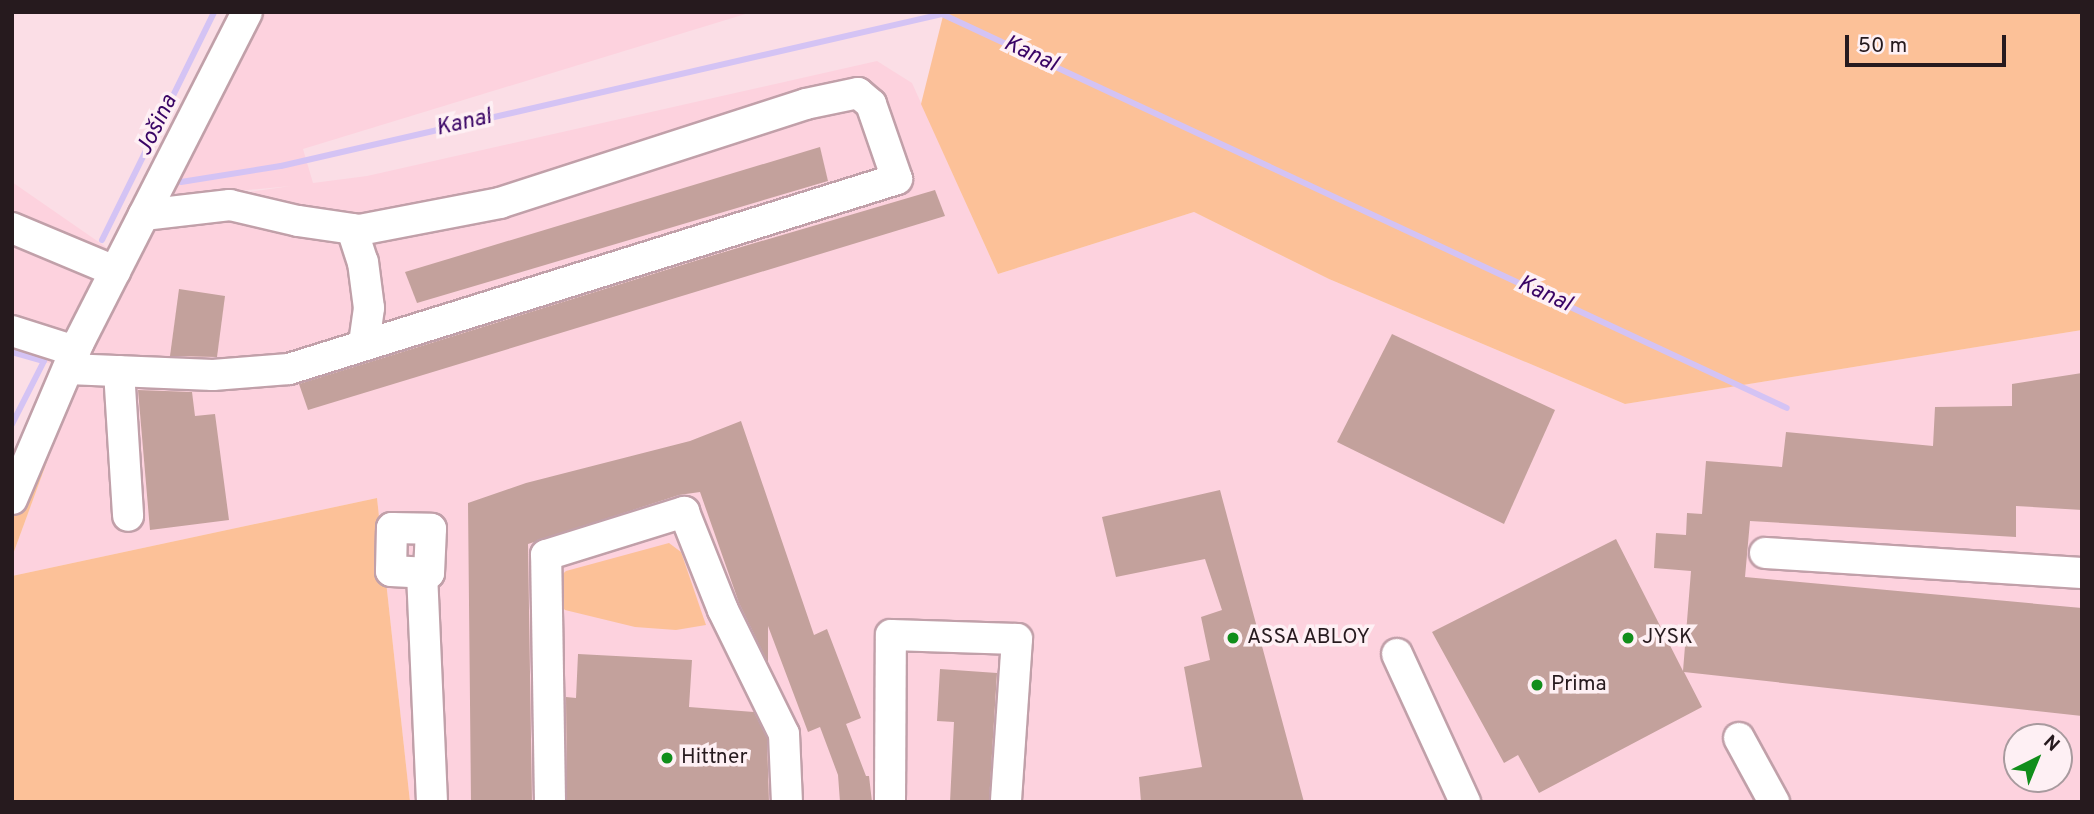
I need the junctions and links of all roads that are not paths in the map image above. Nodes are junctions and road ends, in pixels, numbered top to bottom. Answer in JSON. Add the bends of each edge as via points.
{"nodes":[{"id":1,"x":247,"y":12,"type":"edge"},
{"id":2,"x":144,"y":215,"type":"junction"},
{"id":3,"x":12,"y":228,"type":"edge"},
{"id":4,"x":352,"y":229,"type":"junction"},
{"id":5,"x":115,"y":271,"type":"junction"},
{"id":6,"x":12,"y":331,"type":"edge"},
{"id":7,"x":364,"y":345,"type":"junction"},
{"id":8,"x":71,"y":360,"type":"junction"},
{"id":9,"x":119,"y":371,"type":"junction"},
{"id":10,"x":12,"y":499,"type":"edge"},
{"id":11,"x":128,"y":516,"type":"dead end"},
{"id":12,"x":1765,"y":553,"type":"dead end"},
{"id":13,"x":422,"y":573,"type":"dead end"},
{"id":14,"x":2082,"y":573,"type":"edge"},
{"id":15,"x":1397,"y":654,"type":"dead end"},
{"id":16,"x":1739,"y":738,"type":"dead end"},
{"id":17,"x":432,"y":802,"type":"edge"},
{"id":18,"x":550,"y":802,"type":"edge"},
{"id":19,"x":787,"y":802,"type":"edge"},
{"id":20,"x":890,"y":802,"type":"edge"},
{"id":21,"x":1006,"y":802,"type":"edge"},
{"id":22,"x":1465,"y":802,"type":"edge"},
{"id":23,"x":1774,"y":802,"type":"edge"}],
"edges":[{"from":1,"to":2,"type":"street"},
{"from":2,"to":4,"type":"street","via":[[230,205]]},
{"from":2,"to":5,"type":"street"},
{"from":3,"to":5,"type":"street"},
{"from":4,"to":7,"type":"street","via":[[363,262],[369,308]]},
{"from":4,"to":7,"type":"street","via":[[499,203],[806,104],[858,93],[872,104],[897,179]]},
{"from":5,"to":8,"type":"street"},
{"from":6,"to":8,"type":"street"},
{"from":7,"to":9,"type":"street","via":[[289,369],[213,375]]},
{"from":8,"to":9,"type":"street"},
{"from":8,"to":10,"type":"street"},
{"from":9,"to":11,"type":"street"},
{"from":12,"to":14,"type":"street"},
{"from":13,"to":17,"type":"street"},
{"from":15,"to":22,"type":"street"},
{"from":16,"to":23,"type":"street"},
{"from":18,"to":19,"type":"street","via":[[546,555],[684,512],[723,610],[784,734]]},
{"from":20,"to":21,"type":"street","via":[[891,635],[1017,639]]}]}
